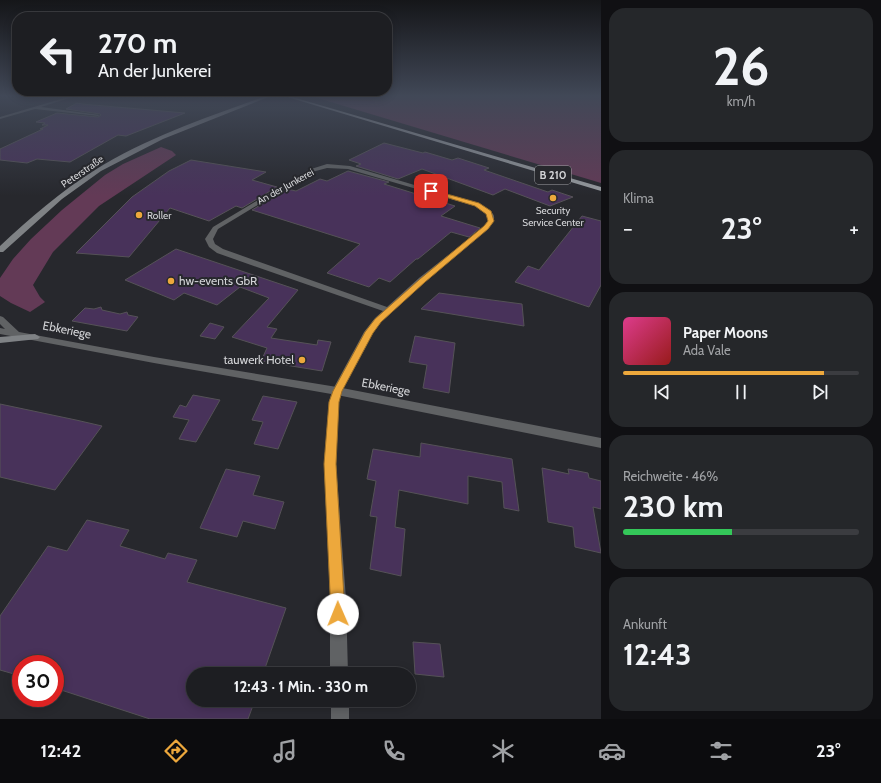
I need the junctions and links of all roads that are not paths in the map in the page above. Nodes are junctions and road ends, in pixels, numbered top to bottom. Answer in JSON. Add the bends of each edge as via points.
{"nodes":[{"id":1,"x":181,"y":130,"type":"edge"},
{"id":2,"x":405,"y":130,"type":"edge"},
{"id":3,"x":601,"y":189,"type":"edge"},
{"id":4,"x":0,"y":250,"type":"edge"},
{"id":5,"x":388,"y":310,"type":"junction"},
{"id":6,"x":0,"y":319,"type":"edge"},
{"id":7,"x":0,"y":331,"type":"edge"},
{"id":8,"x":16,"y":334,"type":"junction"},
{"id":9,"x":35,"y":337,"type":"junction"},
{"id":10,"x":0,"y":340,"type":"edge"},
{"id":11,"x":338,"y":391,"type":"junction"},
{"id":12,"x":601,"y":443,"type":"edge"},
{"id":13,"x":339,"y":667,"type":"edge"},
{"id":14,"x":340,"y":707,"type":"edge"},
{"id":15,"x":340,"y":719,"type":"edge"}],
"edges":[{"from":1,"to":4,"type":"main road","name":"Peterstraße","via":[[98,170],[47,209]]},
{"from":2,"to":3,"type":"main road","number":"B 210"},
{"from":5,"to":5,"type":"street","name":"An der Junkerei","via":[[486,228],[491,221],[489,213],[465,200],[342,166],[327,166],[310,171],[236,214],[215,228],[209,239],[220,251]]},
{"from":5,"to":11,"type":"street","name":"An der Junkerei","via":[[369,332]]},
{"from":6,"to":8,"type":"street"},
{"from":7,"to":8,"type":"street","name":"Ebkeriege"},
{"from":8,"to":9,"type":"street","name":"Ebkeriege"},
{"from":9,"to":10,"type":"main road"},
{"from":9,"to":11,"type":"street","name":"Ebkeriege"},
{"from":11,"to":12,"type":"street","name":"Ebkeriege"},
{"from":11,"to":13,"type":"street","name":"An der Junkerei","via":[[334,402],[330,464],[338,599]]},
{"from":14,"to":15,"type":"street"}]}
